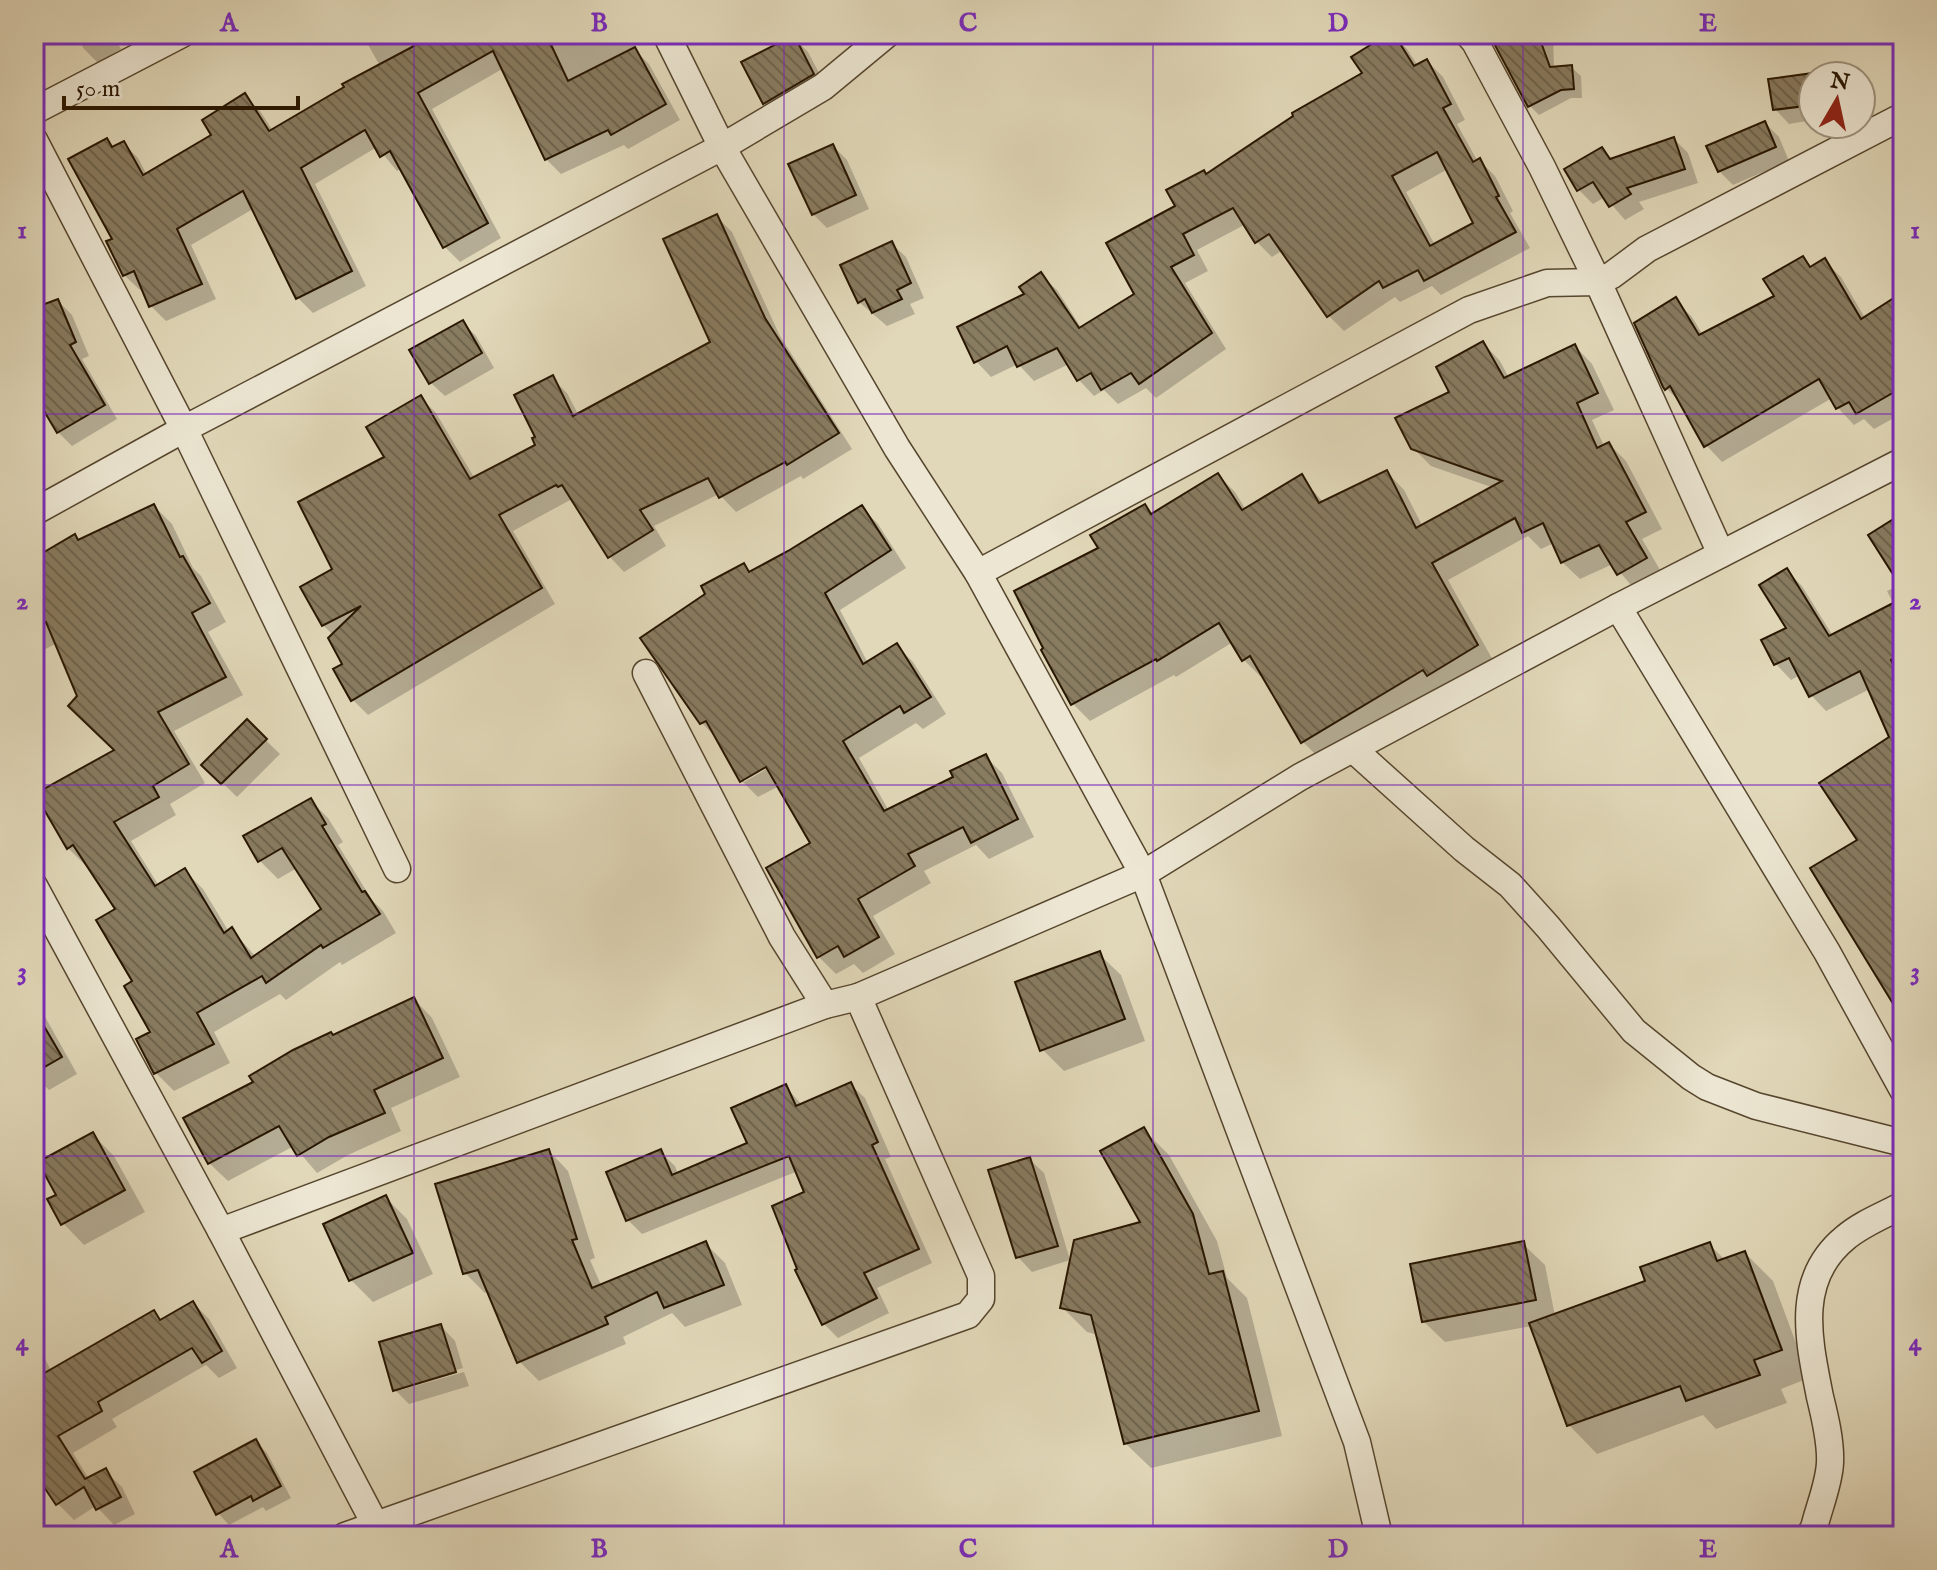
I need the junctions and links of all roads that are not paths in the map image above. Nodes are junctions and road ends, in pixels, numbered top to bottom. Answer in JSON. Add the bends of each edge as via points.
{"nodes":[{"id":1,"x":182,"y":34,"type":"edge"},
{"id":2,"x":666,"y":34,"type":"edge"},
{"id":3,"x":887,"y":34,"type":"edge"},
{"id":4,"x":1468,"y":34,"type":"edge"},
{"id":5,"x":34,"y":111,"type":"edge"},
{"id":6,"x":1903,"y":116,"type":"edge"},
{"id":7,"x":34,"y":140,"type":"edge"},
{"id":8,"x":722,"y":147,"type":"junction"},
{"id":9,"x":1598,"y":282,"type":"junction"},
{"id":10,"x":184,"y":429,"type":"junction"},
{"id":11,"x":1903,"y":461,"type":"edge"},
{"id":12,"x":34,"y":512,"type":"edge"},
{"id":13,"x":1721,"y":554,"type":"junction"},
{"id":14,"x":978,"y":573,"type":"junction"},
{"id":15,"x":1618,"y":607,"type":"junction"},
{"id":16,"x":646,"y":673,"type":"dead end"},
{"id":17,"x":1354,"y":750,"type":"junction"},
{"id":18,"x":397,"y":869,"type":"dead end"},
{"id":19,"x":1143,"y":874,"type":"junction"},
{"id":20,"x":34,"y":886,"type":"edge"},
{"id":21,"x":858,"y":997,"type":"junction"},
{"id":22,"x":825,"y":1005,"type":"junction"},
{"id":23,"x":1903,"y":1090,"type":"edge"},
{"id":24,"x":1903,"y":1143,"type":"edge"},
{"id":25,"x":1903,"y":1205,"type":"edge"},
{"id":26,"x":221,"y":1231,"type":"junction"},
{"id":27,"x":380,"y":1530,"type":"edge"},
{"id":28,"x":345,"y":1536,"type":"edge"},
{"id":29,"x":1379,"y":1536,"type":"edge"},
{"id":30,"x":1809,"y":1536,"type":"edge"}],
"edges":[{"from":1,"to":5,"type":"street"},
{"from":2,"to":8,"type":"street"},
{"from":3,"to":8,"type":"street","via":[[823,87]]},
{"from":4,"to":9,"type":"street"},
{"from":6,"to":9,"type":"street","via":[[1696,222]]},
{"from":7,"to":10,"type":"street"},
{"from":8,"to":10,"type":"street"},
{"from":8,"to":14,"type":"street","via":[[897,448]]},
{"from":9,"to":13,"type":"street"},
{"from":9,"to":14,"type":"street","via":[[1547,283],[1469,310]]},
{"from":10,"to":12,"type":"street"},
{"from":10,"to":18,"type":"street"},
{"from":11,"to":13,"type":"street"},
{"from":13,"to":15,"type":"street"},
{"from":14,"to":19,"type":"street"},
{"from":15,"to":17,"type":"street"},
{"from":15,"to":23,"type":"street","via":[[1827,952]]},
{"from":16,"to":22,"type":"street","via":[[782,937]]},
{"from":17,"to":19,"type":"street","via":[[1300,777]]},
{"from":17,"to":24,"type":"street","via":[[1510,885],[1634,1031],[1691,1077],[1756,1106]]},
{"from":19,"to":21,"type":"street"},
{"from":19,"to":29,"type":"street","via":[[1357,1442]]},
{"from":20,"to":26,"type":"street"},
{"from":21,"to":22,"type":"street"},
{"from":21,"to":27,"type":"street","via":[[981,1276],[981,1299],[968,1315]]},
{"from":22,"to":26,"type":"street"},
{"from":25,"to":30,"type":"street","via":[[1845,1238],[1811,1287],[1809,1339],[1830,1462]]},
{"from":26,"to":27,"type":"street"},
{"from":27,"to":28,"type":"street"}]}
